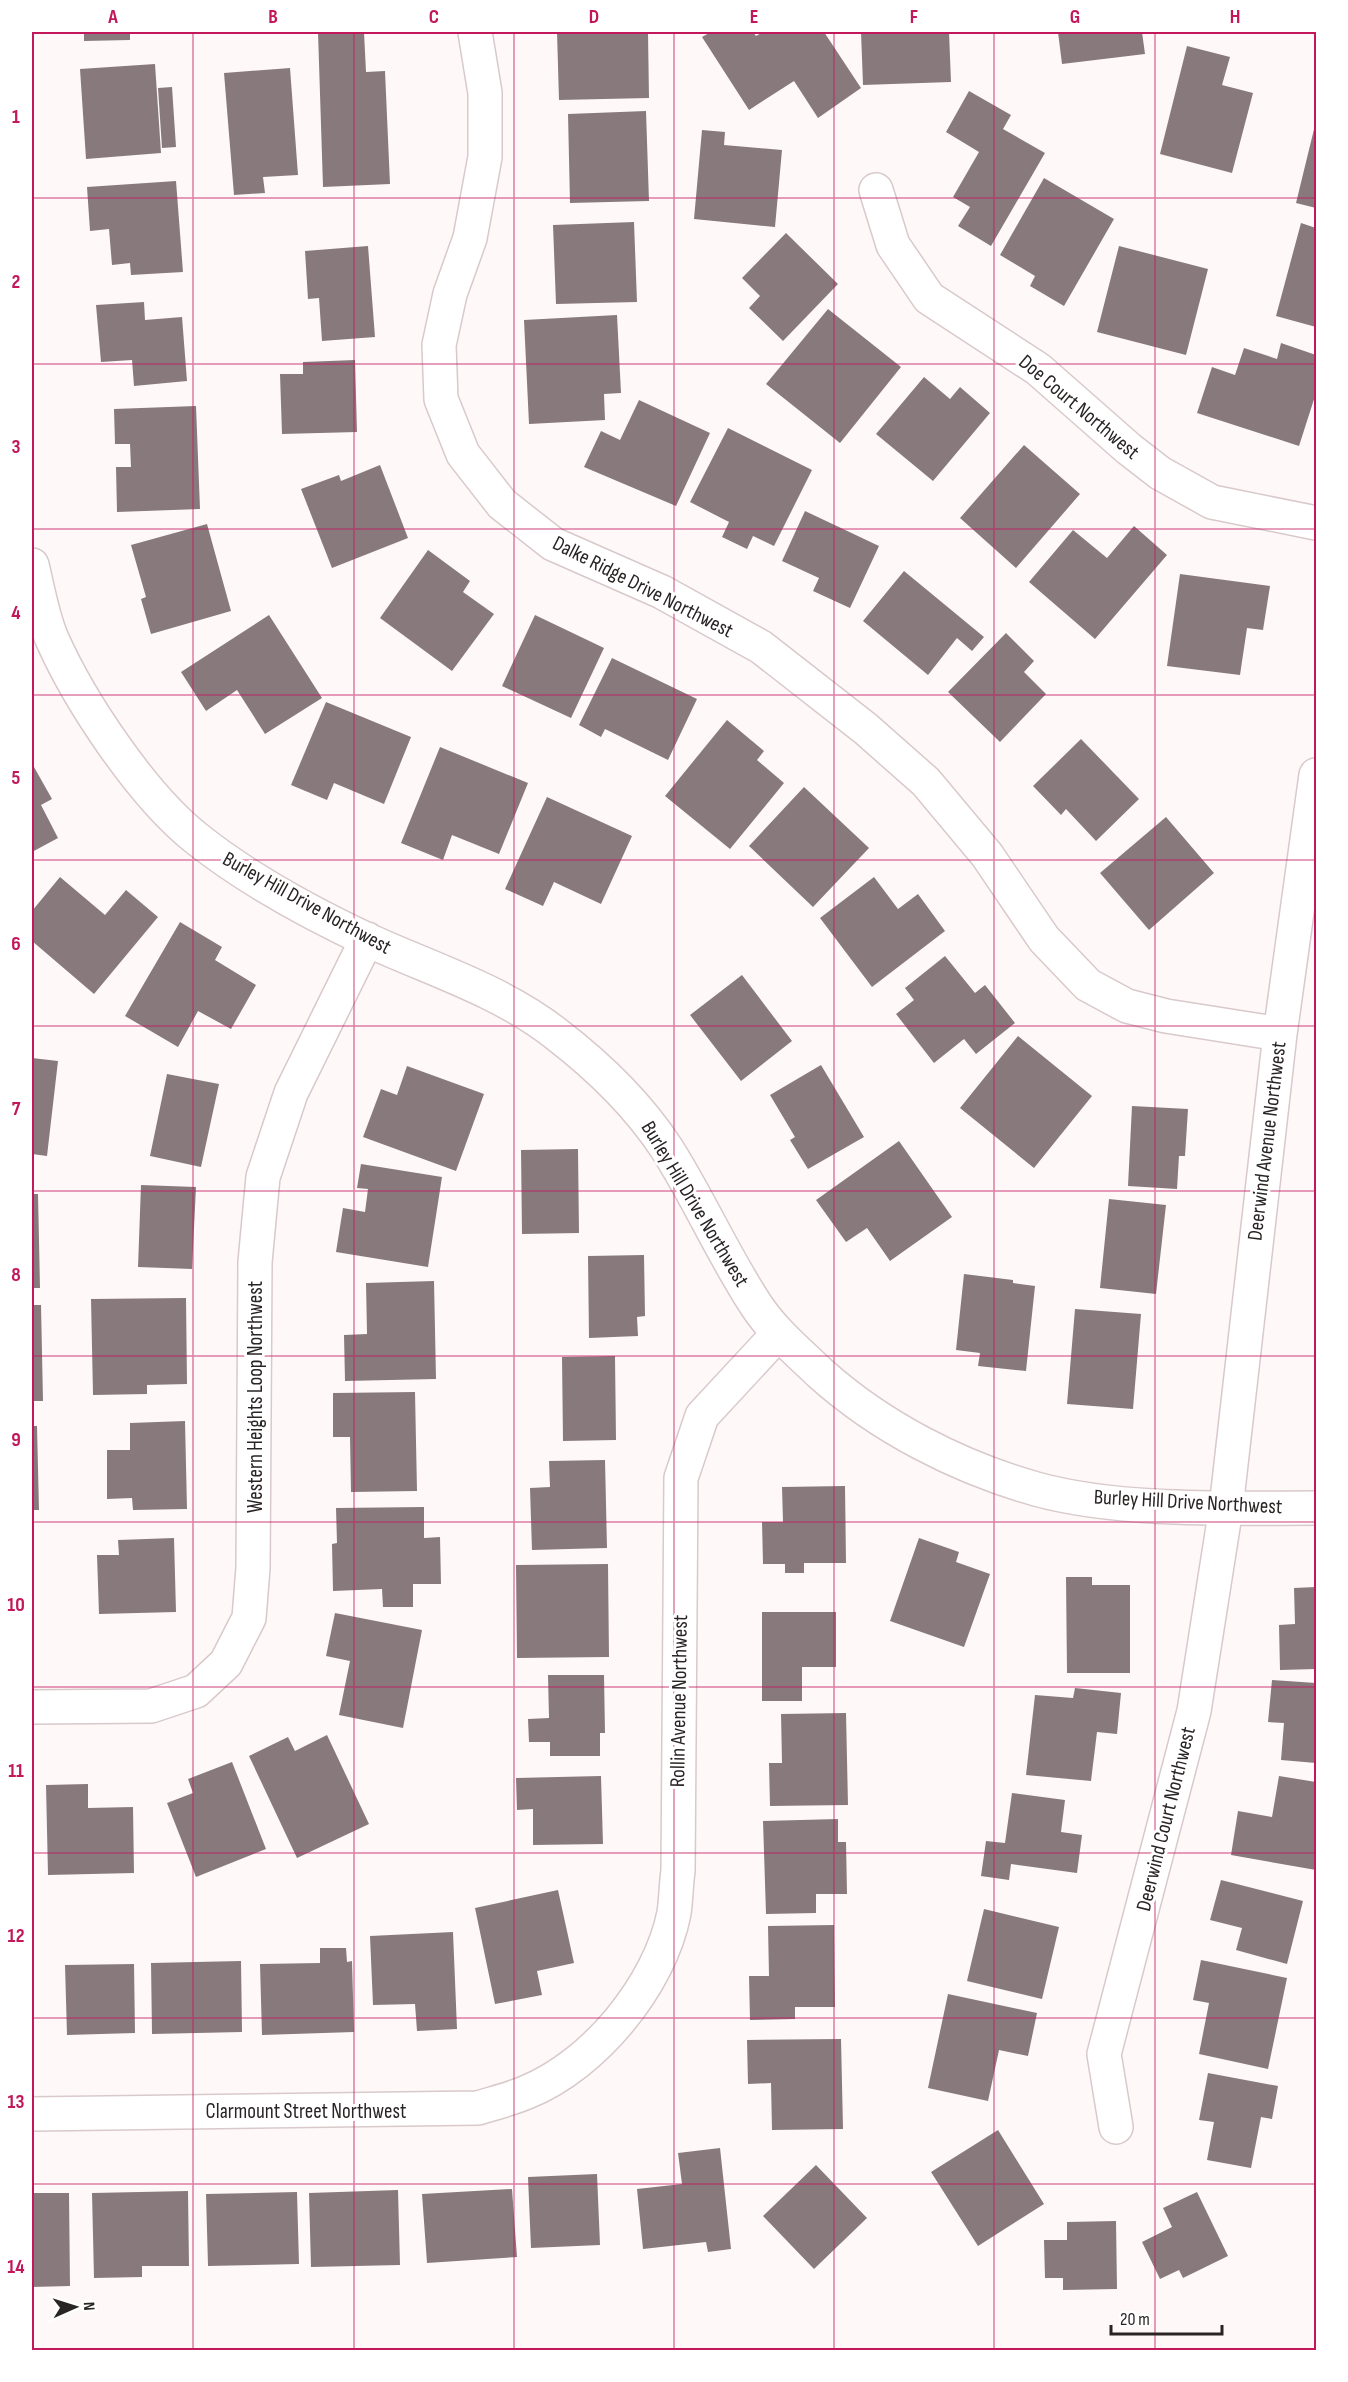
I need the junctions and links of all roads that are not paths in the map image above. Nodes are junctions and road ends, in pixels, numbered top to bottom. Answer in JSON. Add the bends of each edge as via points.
{"nodes":[{"id":1,"x":475,"y":32,"type":"edge"},
{"id":2,"x":876,"y":190,"type":"dead end"},
{"id":3,"x":1317,"y":523,"type":"edge"},
{"id":4,"x":32,"y":565,"type":"edge"},
{"id":5,"x":1317,"y":775,"type":"edge"},
{"id":6,"x":367,"y":939,"type":"junction"},
{"id":7,"x":1280,"y":1034,"type":"junction"},
{"id":8,"x":778,"y":1334,"type":"junction"},
{"id":9,"x":1226,"y":1508,"type":"junction"},
{"id":10,"x":1317,"y":1508,"type":"edge"},
{"id":11,"x":32,"y":1707,"type":"edge"},
{"id":12,"x":572,"y":2067,"type":"joint"},
{"id":13,"x":32,"y":2114,"type":"edge"},
{"id":14,"x":1116,"y":2127,"type":"dead end"}],
"edges":[{"from":1,"to":7,"type":"street","name":"Dalke Ridge Drive Northwest","via":[[485,93],[485,158],[470,238],[450,294],[439,345],[441,399],[463,454],[502,504],[554,544],[662,592],[761,647],[866,729],[926,782],[987,855],[1044,939],[1088,985],[1127,1006],[1166,1016]]},
{"from":2,"to":3,"type":"street","name":"Doe Court Northwest","via":[[893,245],[929,297],[1038,369],[1152,467],[1212,502]]},
{"from":4,"to":6,"type":"street","name":"Burley Hill Drive Northwest","via":[[51,637],[93,715],[140,780],[192,835],[243,873]]},
{"from":5,"to":7,"type":"street","name":"Deerwind Avenue Northwest"},
{"from":6,"to":8,"type":"street","name":"Burley Hill Drive Northwest","via":[[508,1002],[601,1070],[667,1149],[738,1276]]},
{"from":6,"to":11,"type":"street","name":"Western Heights Loop Northwest","via":[[291,1093],[263,1177],[255,1262],[253,1568],[249,1618],[226,1664],[196,1691],[151,1706]]},
{"from":7,"to":9,"type":"street","name":"Deerwind Avenue Northwest"},
{"from":8,"to":9,"type":"street","name":"Burley Hill Drive Northwest","via":[[844,1394],[882,1420],[960,1462],[1038,1489],[1148,1504]]},
{"from":8,"to":12,"type":"street","name":"Rollin Avenue Northwest","via":[[702,1416],[681,1478],[678,1872],[674,1914],[651,1975],[623,2019]]},
{"from":9,"to":10,"type":"street","name":"Burley Hill Drive Northwest"},
{"from":9,"to":14,"type":"street","name":"Deerwind Court Northwest","via":[[1194,1711],[1104,2054]]},
{"from":12,"to":13,"type":"street","name":"Clarmount Street Northwest","via":[[528,2092],[478,2108]]}]}
